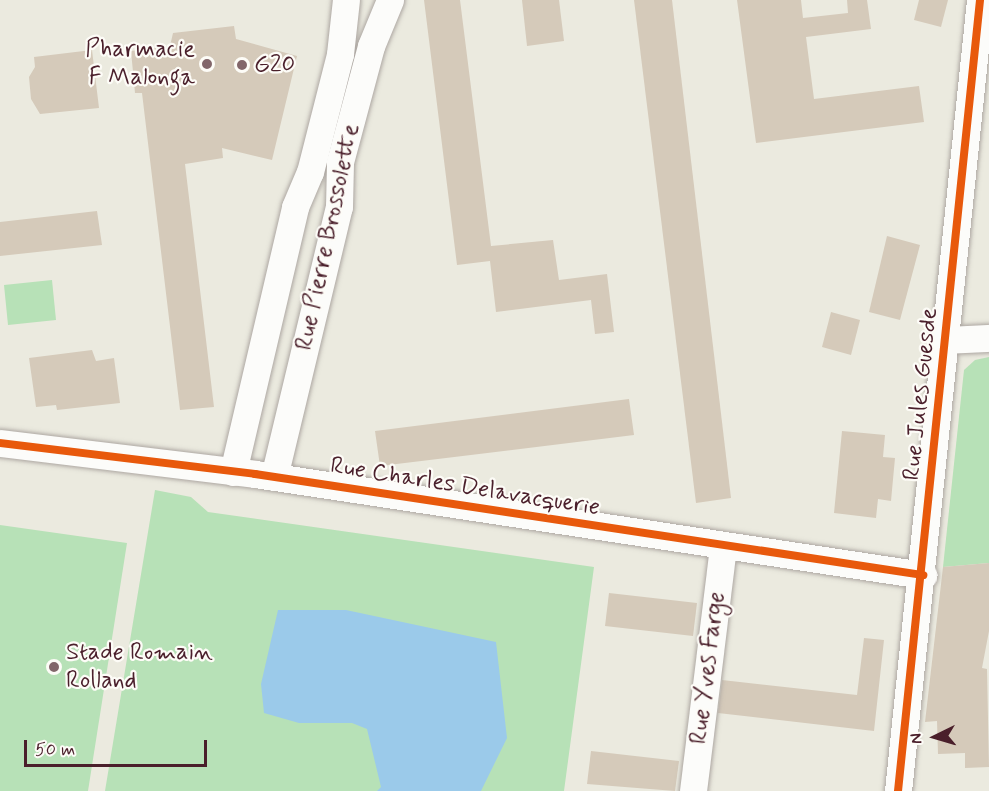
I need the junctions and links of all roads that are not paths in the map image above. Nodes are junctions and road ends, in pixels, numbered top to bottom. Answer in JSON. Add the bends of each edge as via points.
{"nodes":[{"id":1,"x":346,"y":0,"type":"edge"},
{"id":2,"x":390,"y":0,"type":"edge"},
{"id":3,"x":980,"y":0,"type":"edge"},
{"id":4,"x":989,"y":338,"type":"edge"},
{"id":5,"x":946,"y":340,"type":"junction"},
{"id":6,"x":0,"y":443,"type":"edge"},
{"id":7,"x":233,"y":471,"type":"junction"},
{"id":8,"x":274,"y":477,"type":"junction"},
{"id":9,"x":723,"y":546,"type":"junction"},
{"id":10,"x":923,"y":574,"type":"junction"},
{"id":11,"x":693,"y":791,"type":"edge"},
{"id":12,"x":898,"y":791,"type":"edge"}],
"edges":[{"from":1,"to":7,"type":"street","name":"Rue Pierre Brossolette","via":[[337,64],[310,172],[295,207]]},
{"from":2,"to":8,"type":"street","name":"Rue Pierre Brossolette","via":[[371,46],[340,162],[339,207]]},
{"from":3,"to":5,"type":"street","name":"Rue Jules Guesde"},
{"from":4,"to":5,"type":"street"},
{"from":5,"to":10,"type":"street","name":"Rue Jules Guesde"},
{"from":6,"to":7,"type":"street","name":"Rue Charles Delavacquerie"},
{"from":7,"to":8,"type":"street","name":"Rue Charles Delavacquerie"},
{"from":8,"to":9,"type":"street","name":"Rue Charles Delavacquerie"},
{"from":9,"to":10,"type":"street","name":"Rue Charles Delavacquerie"},
{"from":9,"to":11,"type":"street","name":"Rue Yves Farge"},
{"from":10,"to":12,"type":"street","name":"Rue Jules Guesde"}]}
